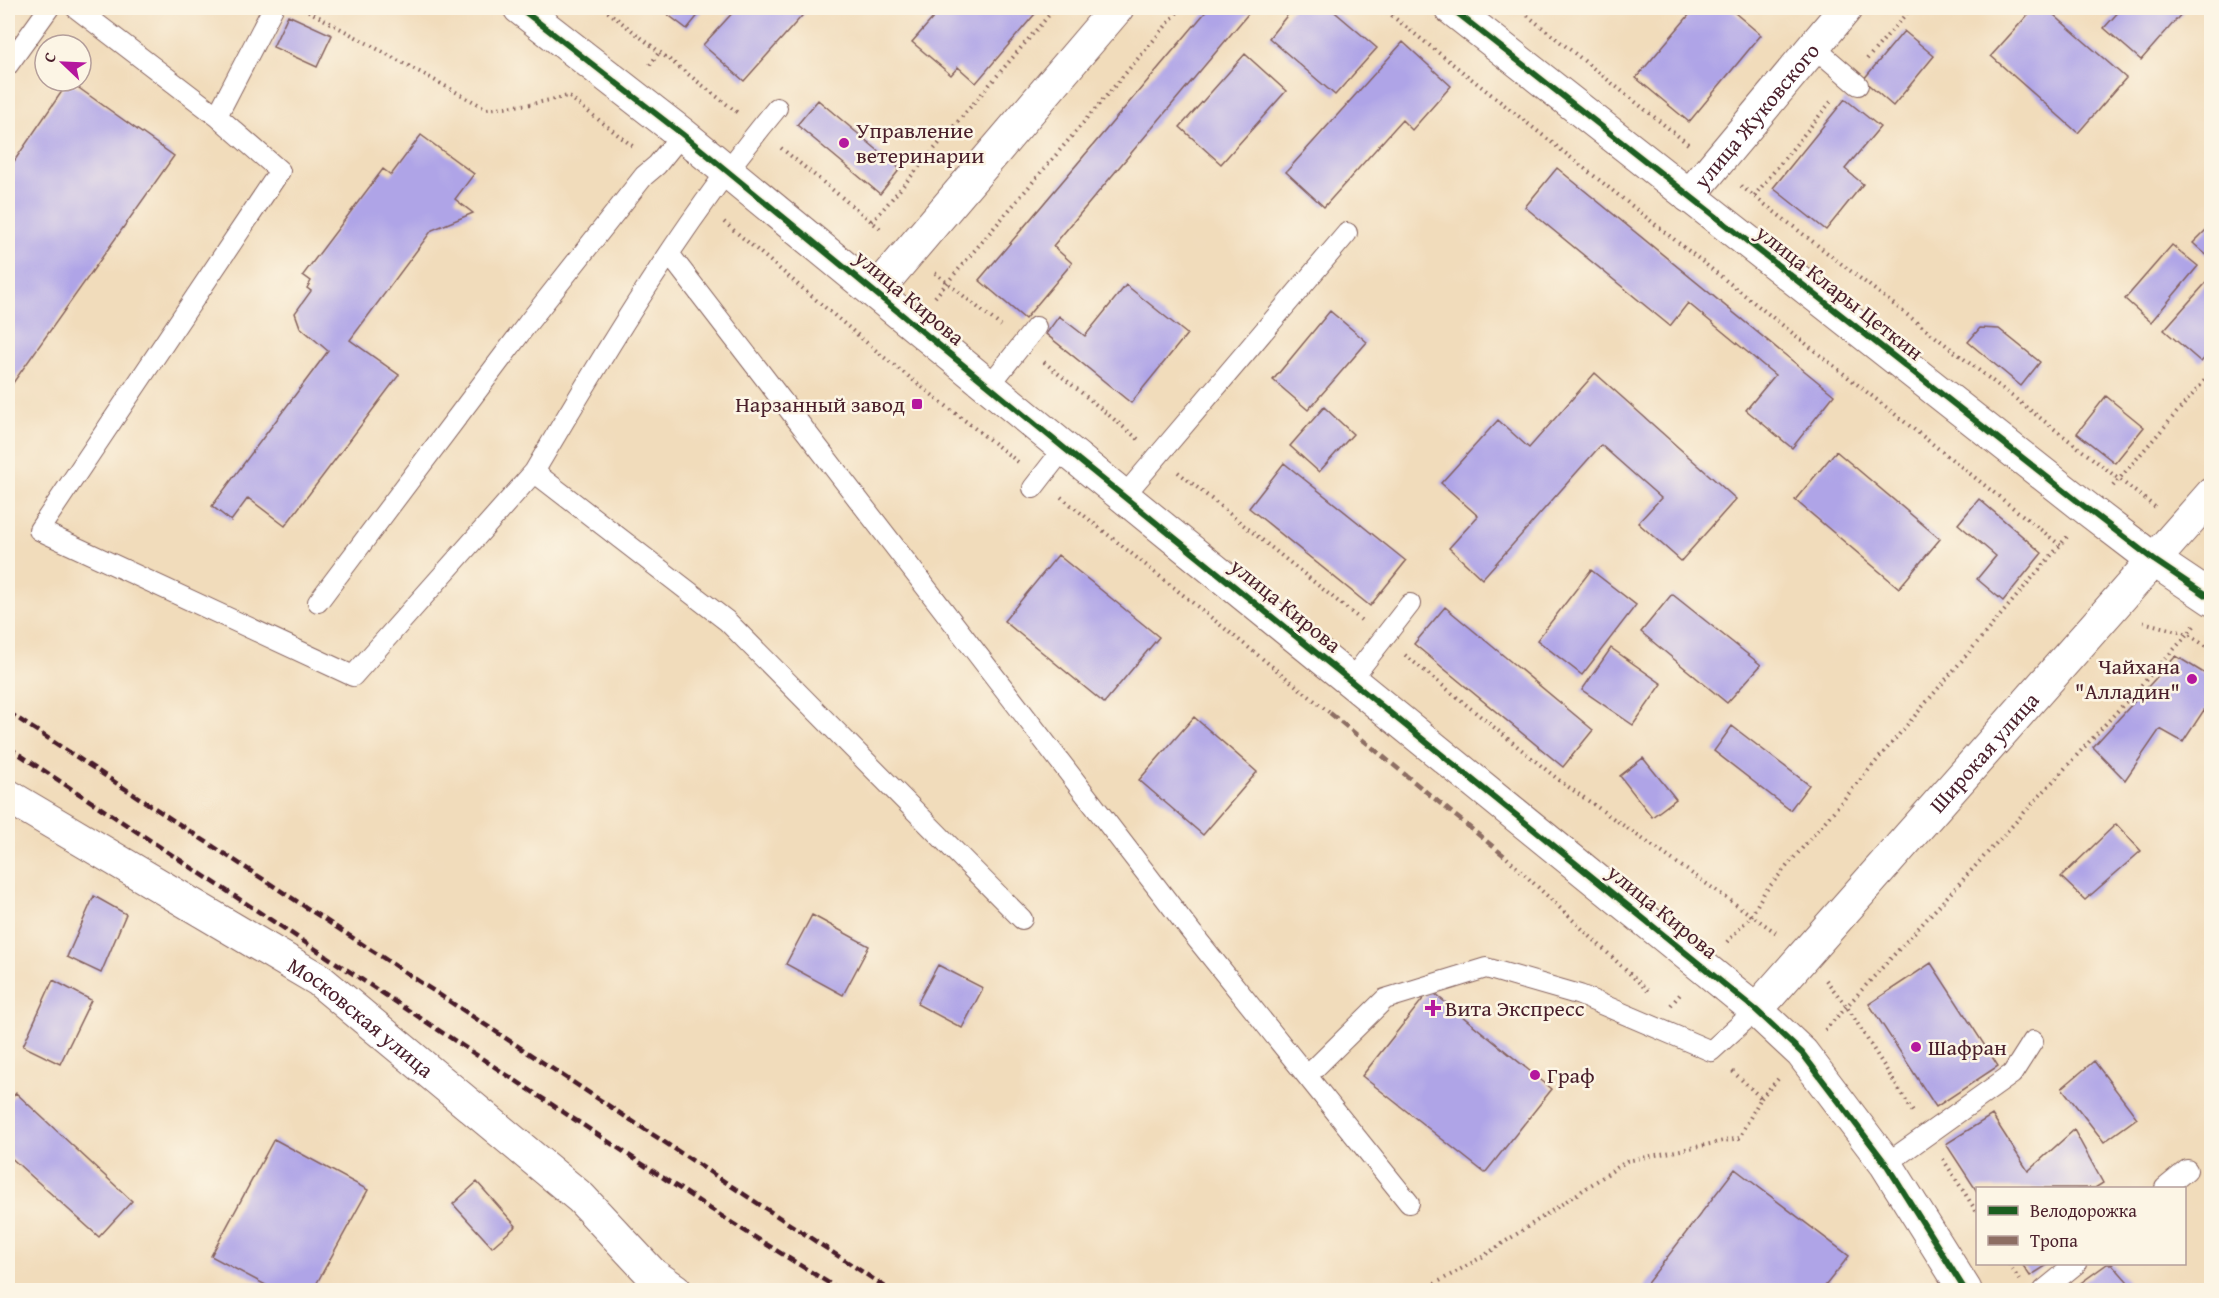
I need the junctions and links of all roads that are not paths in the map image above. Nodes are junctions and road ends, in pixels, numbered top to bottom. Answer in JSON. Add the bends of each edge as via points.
{"nodes":[{"id":1,"x":49,"y":8,"type":"edge"},
{"id":2,"x":76,"y":8,"type":"edge"},
{"id":3,"x":273,"y":8,"type":"edge"},
{"id":4,"x":520,"y":8,"type":"edge"},
{"id":5,"x":1117,"y":8,"type":"edge"},
{"id":6,"x":1451,"y":8,"type":"edge"},
{"id":7,"x":1846,"y":8,"type":"edge"},
{"id":8,"x":1814,"y":47,"type":"junction"},
{"id":9,"x":8,"y":65,"type":"edge"},
{"id":10,"x":1858,"y":84,"type":"dead end"},
{"id":11,"x":777,"y":108,"type":"dead end"},
{"id":12,"x":217,"y":116,"type":"junction"},
{"id":13,"x":682,"y":134,"type":"junction"},
{"id":14,"x":727,"y":171,"type":"junction"},
{"id":15,"x":1689,"y":196,"type":"junction"},
{"id":16,"x":1347,"y":233,"type":"dead end"},
{"id":17,"x":670,"y":255,"type":"junction"},
{"id":18,"x":875,"y":292,"type":"junction"},
{"id":19,"x":1036,"y":327,"type":"dead end"},
{"id":20,"x":989,"y":386,"type":"junction"},
{"id":21,"x":1064,"y":448,"type":"junction"},
{"id":22,"x":534,"y":472,"type":"junction"},
{"id":23,"x":1033,"y":488,"type":"dead end"},
{"id":24,"x":2211,"y":494,"type":"edge"},
{"id":25,"x":1124,"y":497,"type":"junction"},
{"id":26,"x":2154,"y":560,"type":"junction"},
{"id":27,"x":2211,"y":599,"type":"edge"},
{"id":28,"x":318,"y":602,"type":"dead end"},
{"id":29,"x":1410,"y":604,"type":"dead end"},
{"id":30,"x":1350,"y":681,"type":"junction"},
{"id":31,"x":8,"y":796,"type":"edge"},
{"id":32,"x":1022,"y":919,"type":"dead end"},
{"id":33,"x":1756,"y":1010,"type":"junction"},
{"id":34,"x":2033,"y":1041,"type":"dead end"},
{"id":35,"x":1307,"y":1076,"type":"junction"},
{"id":36,"x":1886,"y":1164,"type":"junction"},
{"id":37,"x":2187,"y":1170,"type":"dead end"},
{"id":38,"x":2165,"y":1187,"type":"edge"},
{"id":39,"x":1409,"y":1203,"type":"dead end"},
{"id":40,"x":2074,"y":1265,"type":"edge"},
{"id":41,"x":662,"y":1285,"type":"edge"},
{"id":42,"x":1965,"y":1290,"type":"edge"},
{"id":43,"x":2044,"y":1290,"type":"edge"}],
"edges":[{"from":1,"to":9,"type":"lane"},
{"from":2,"to":12,"type":"lane"},
{"from":3,"to":12,"type":"lane"},
{"from":4,"to":13,"type":"street","name":"улица Кирова"},
{"from":5,"to":18,"type":"street"},
{"from":6,"to":15,"type":"street","name":"улица Клары Цеткин"},
{"from":7,"to":8,"type":"street","name":"улица Жуковского"},
{"from":8,"to":10,"type":"lane"},
{"from":8,"to":15,"type":"street","name":"улица Жуковского"},
{"from":11,"to":14,"type":"lane"},
{"from":12,"to":22,"type":"lane","via":[[280,171],[39,530],[353,676]]},
{"from":13,"to":14,"type":"street","name":"улица Кирова"},
{"from":13,"to":28,"type":"lane","via":[[644,176],[536,314]]},
{"from":14,"to":17,"type":"lane"},
{"from":14,"to":18,"type":"street","name":"улица Кирова"},
{"from":15,"to":26,"type":"street","name":"улица Клары Цеткин"},
{"from":16,"to":25,"type":"lane"},
{"from":17,"to":22,"type":"lane","via":[[605,351]]},
{"from":17,"to":35,"type":"lane","via":[[1192,933]]},
{"from":18,"to":20,"type":"street","name":"улица Кирова"},
{"from":19,"to":20,"type":"lane"},
{"from":20,"to":21,"type":"street","name":"улица Кирова"},
{"from":21,"to":23,"type":"lane"},
{"from":21,"to":25,"type":"street","name":"улица Кирова"},
{"from":22,"to":32,"type":"lane","via":[[727,621]]},
{"from":24,"to":26,"type":"street","name":"Широкая улица"},
{"from":25,"to":30,"type":"street","name":"улица Кирова"},
{"from":26,"to":27,"type":"street","name":"улица Клары Цеткин"},
{"from":26,"to":33,"type":"street","name":"Широкая улица"},
{"from":29,"to":30,"type":"lane"},
{"from":30,"to":33,"type":"street","name":"улица Кирова"},
{"from":31,"to":41,"type":"street","name":"Московская улица","via":[[319,980],[581,1198]]},
{"from":33,"to":35,"type":"lane","via":[[1711,1051],[1580,995],[1486,968],[1385,999]]},
{"from":33,"to":36,"type":"street","name":"улица Кирова","via":[[1802,1053]]},
{"from":34,"to":36,"type":"lane","via":[[2012,1074]]},
{"from":35,"to":39,"type":"lane"},
{"from":36,"to":42,"type":"street","name":"улица Кирова"},
{"from":37,"to":38,"type":"lane"},
{"from":40,"to":43,"type":"lane"}]}
